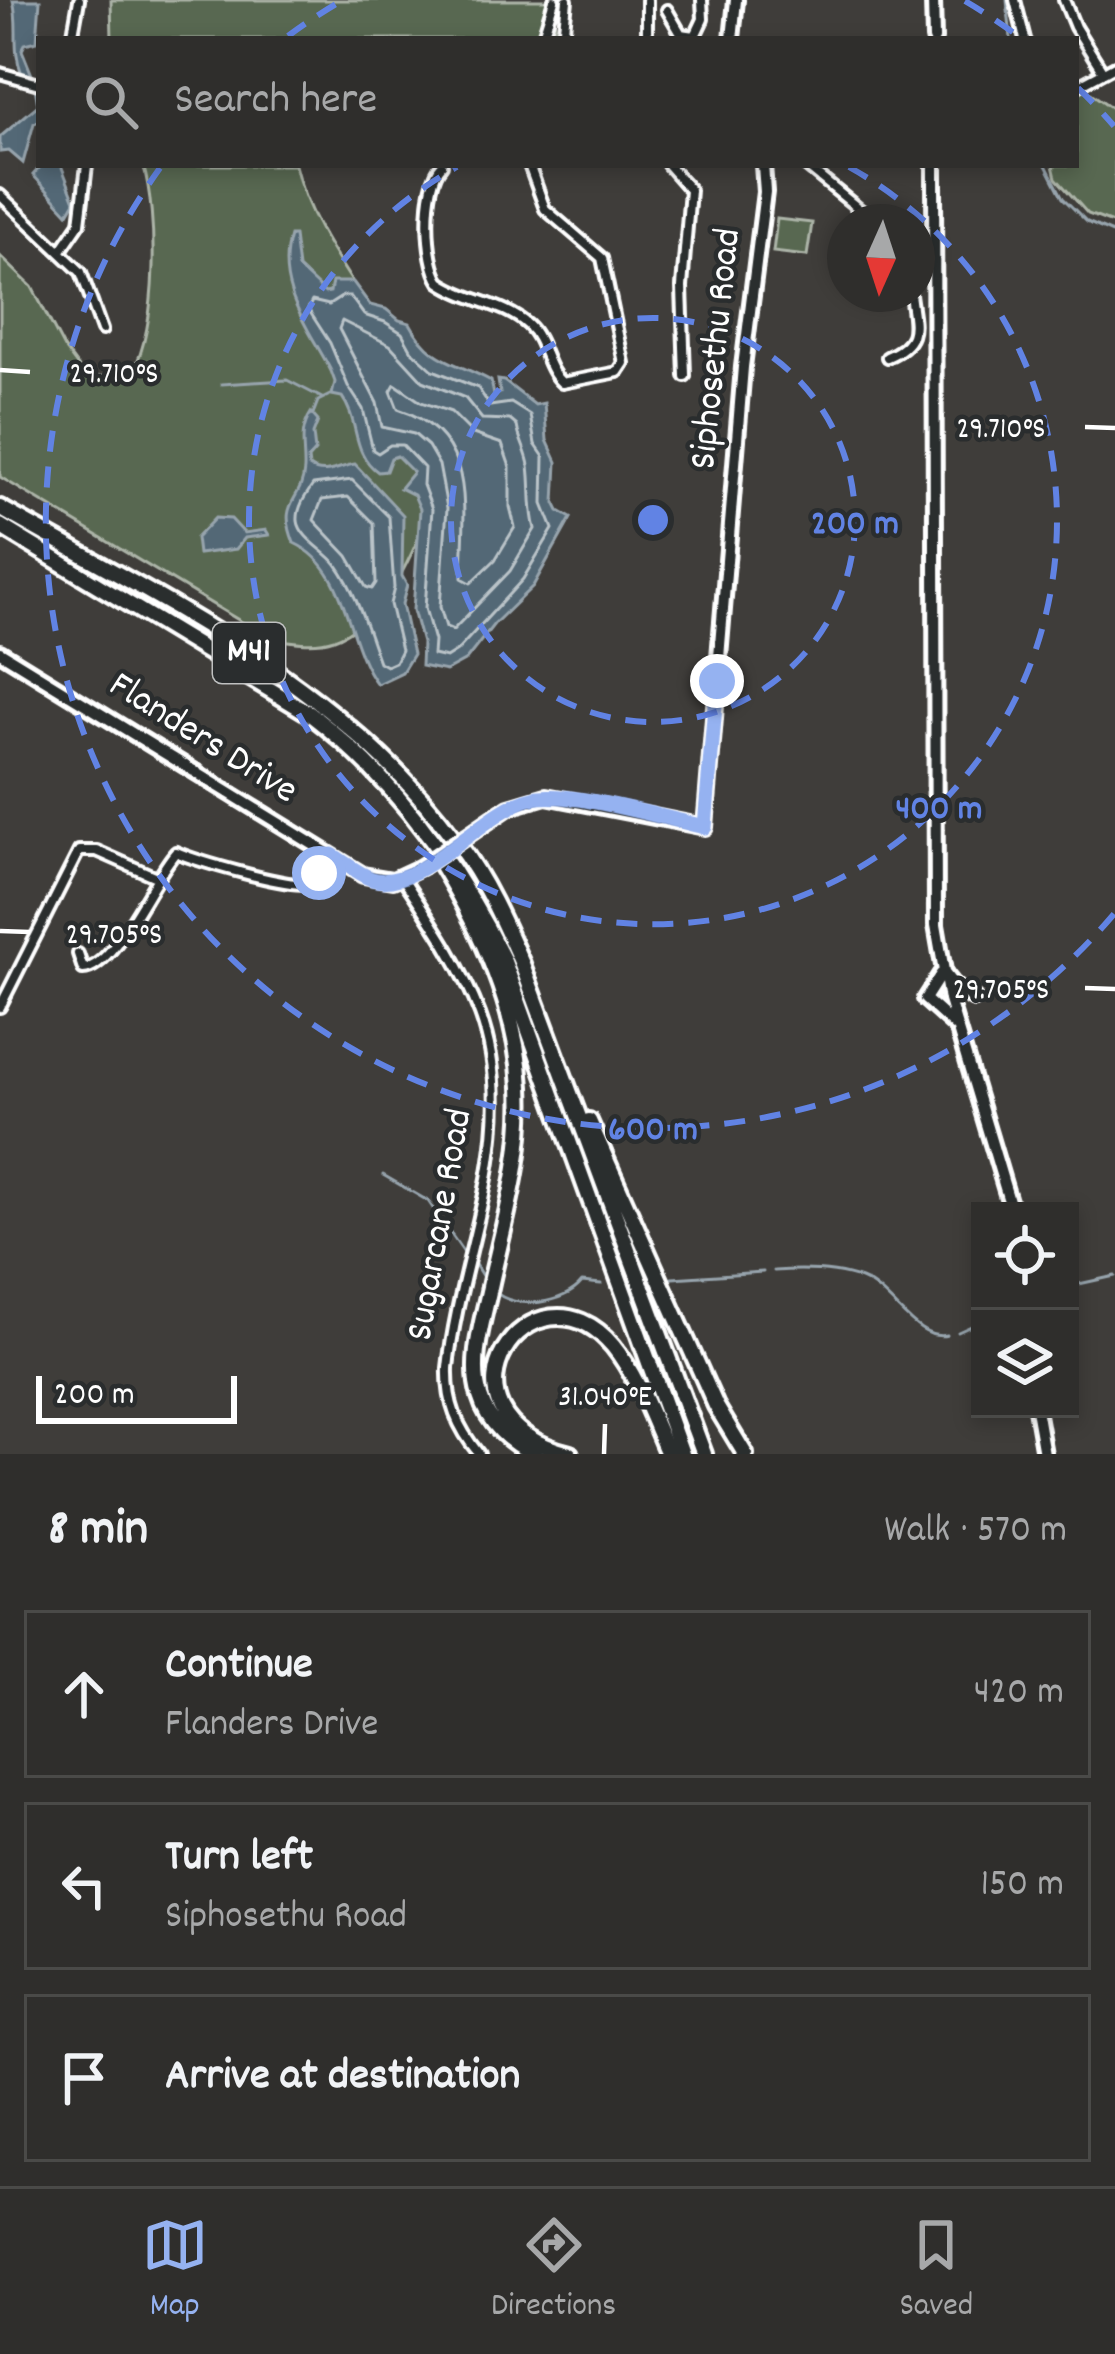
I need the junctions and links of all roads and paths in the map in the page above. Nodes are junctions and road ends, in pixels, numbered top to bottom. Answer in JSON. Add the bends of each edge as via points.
{"nodes":[{"id":1,"x":80,"y":0,"type":"edge"},
{"id":2,"x":554,"y":0,"type":"edge"},
{"id":3,"x":567,"y":0,"type":"edge"},
{"id":4,"x":647,"y":0,"type":"edge"},
{"id":5,"x":702,"y":0,"type":"edge"},
{"id":6,"x":736,"y":0,"type":"edge"},
{"id":7,"x":934,"y":0,"type":"edge"},
{"id":8,"x":1015,"y":0,"type":"edge"},
{"id":9,"x":1064,"y":0,"type":"edge"},
{"id":10,"x":668,"y":10,"type":"dead end"},
{"id":11,"x":73,"y":36,"type":"edge"},
{"id":12,"x":543,"y":36,"type":"edge"},
{"id":13,"x":563,"y":36,"type":"edge"},
{"id":14,"x":647,"y":36,"type":"edge"},
{"id":15,"x":732,"y":36,"type":"edge"},
{"id":16,"x":934,"y":36,"type":"edge"},
{"id":17,"x":1023,"y":36,"type":"edge"},
{"id":18,"x":1115,"y":66,"type":"edge"},
{"id":19,"x":1103,"y":72,"type":"junction"},
{"id":20,"x":0,"y":73,"type":"edge"},
{"id":21,"x":36,"y":84,"type":"edge"},
{"id":22,"x":1079,"y":85,"type":"edge"},
{"id":23,"x":87,"y":168,"type":"edge"},
{"id":24,"x":440,"y":168,"type":"edge"},
{"id":25,"x":531,"y":168,"type":"edge"},
{"id":26,"x":671,"y":168,"type":"edge"},
{"id":27,"x":763,"y":168,"type":"edge"},
{"id":28,"x":809,"y":168,"type":"edge"},
{"id":29,"x":934,"y":168,"type":"edge"},
{"id":30,"x":0,"y":195,"type":"edge"},
{"id":31,"x":853,"y":204,"type":"edge"},
{"id":32,"x":60,"y":251,"type":"junction"},
{"id":33,"x":910,"y":312,"type":"edge"},
{"id":34,"x":102,"y":330,"type":"dead end"},
{"id":35,"x":887,"y":357,"type":"dead end"},
{"id":36,"x":685,"y":376,"type":"dead end"},
{"id":37,"x":0,"y":504,"type":"edge"},
{"id":38,"x":0,"y":527,"type":"edge"},
{"id":39,"x":0,"y":652,"type":"edge"},
{"id":40,"x":414,"y":819,"type":"junction"},
{"id":41,"x":332,"y":855,"type":"junction"},
{"id":42,"x":155,"y":877,"type":"junction"},
{"id":43,"x":401,"y":878,"type":"junction"},
{"id":44,"x":78,"y":954,"type":"dead end"},
{"id":45,"x":943,"y":971,"type":"junction"},
{"id":46,"x":0,"y":1006,"type":"edge"},
{"id":47,"x":958,"y":1029,"type":"junction"},
{"id":48,"x":551,"y":1041,"type":"junction"},
{"id":49,"x":1009,"y":1202,"type":"edge"},
{"id":50,"x":1041,"y":1418,"type":"edge"},
{"id":51,"x":478,"y":1454,"type":"edge"},
{"id":52,"x":535,"y":1454,"type":"edge"},
{"id":53,"x":570,"y":1454,"type":"edge"},
{"id":54,"x":668,"y":1454,"type":"edge"},
{"id":55,"x":682,"y":1454,"type":"edge"},
{"id":56,"x":704,"y":1454,"type":"edge"},
{"id":57,"x":745,"y":1454,"type":"edge"},
{"id":58,"x":1044,"y":1454,"type":"edge"}],
"edges":[{"from":1,"to":11,"type":"street"},
{"from":2,"to":12,"type":"street"},
{"from":3,"to":13,"type":"street"},
{"from":4,"to":14,"type":"street"},
{"from":5,"to":10,"type":"street","via":[[704,19],[694,36],[681,34]]},
{"from":6,"to":15,"type":"street"},
{"from":7,"to":16,"type":"street"},
{"from":8,"to":17,"type":"street"},
{"from":9,"to":19,"type":"street"},
{"from":18,"to":19,"type":"street"},
{"from":19,"to":22,"type":"street"},
{"from":20,"to":21,"type":"street"},
{"from":23,"to":32,"type":"street","via":[[80,223]]},
{"from":24,"to":25,"type":"street","via":[[431,182],[436,278],[526,324],[562,383],[618,373],[624,363],[605,265],[541,205]]},
{"from":26,"to":36,"type":"street","via":[[690,190]]},
{"from":27,"to":43,"type":"street","name":"Siphosethu Road","bridge":true,"via":[[705,827],[546,796],[509,807]]},
{"from":28,"to":31,"type":"street"},
{"from":29,"to":45,"type":"street","via":[[935,893]]},
{"from":30,"to":32,"type":"street"},
{"from":32,"to":34,"type":"street","via":[[84,277]]},
{"from":33,"to":35,"type":"street","via":[[911,340]]},
{"from":37,"to":48,"type":"highway","number":"M41","via":[[293,682],[386,758],[472,865]]},
{"from":38,"to":40,"type":"highway","number":"M41","via":[[310,714]]},
{"from":39,"to":41,"type":"street","name":"Flanders Drive"},
{"from":40,"to":52,"type":"highway","via":[[484,945],[515,1036],[519,1146],[477,1378],[501,1432]]},
{"from":40,"to":55,"type":"highway","number":"M41","via":[[460,878],[503,959]]},
{"from":41,"to":42,"type":"street","via":[[304,884],[176,851]]},
{"from":41,"to":43,"type":"street","name":"Flanders Drive","via":[[374,880]]},
{"from":42,"to":44,"type":"street","via":[[100,963],[82,969]]},
{"from":42,"to":46,"type":"street","via":[[97,850],[79,851]]},
{"from":43,"to":51,"type":"street","name":"Sugarcane Road","via":[[456,963],[493,1064],[490,1165],[447,1389],[456,1422]]},
{"from":45,"to":47,"type":"street"},
{"from":45,"to":47,"type":"street","via":[[925,999]]},
{"from":45,"to":47,"type":"street","via":[[976,999],[961,1011]]},
{"from":47,"to":49,"type":"street"},
{"from":48,"to":56,"type":"highway","number":"M41"},
{"from":48,"to":57,"type":"highway"},
{"from":50,"to":58,"type":"street"},
{"from":53,"to":54,"type":"highway","via":[[517,1430],[494,1389],[505,1344],[546,1318],[576,1321],[612,1345]]}]}
